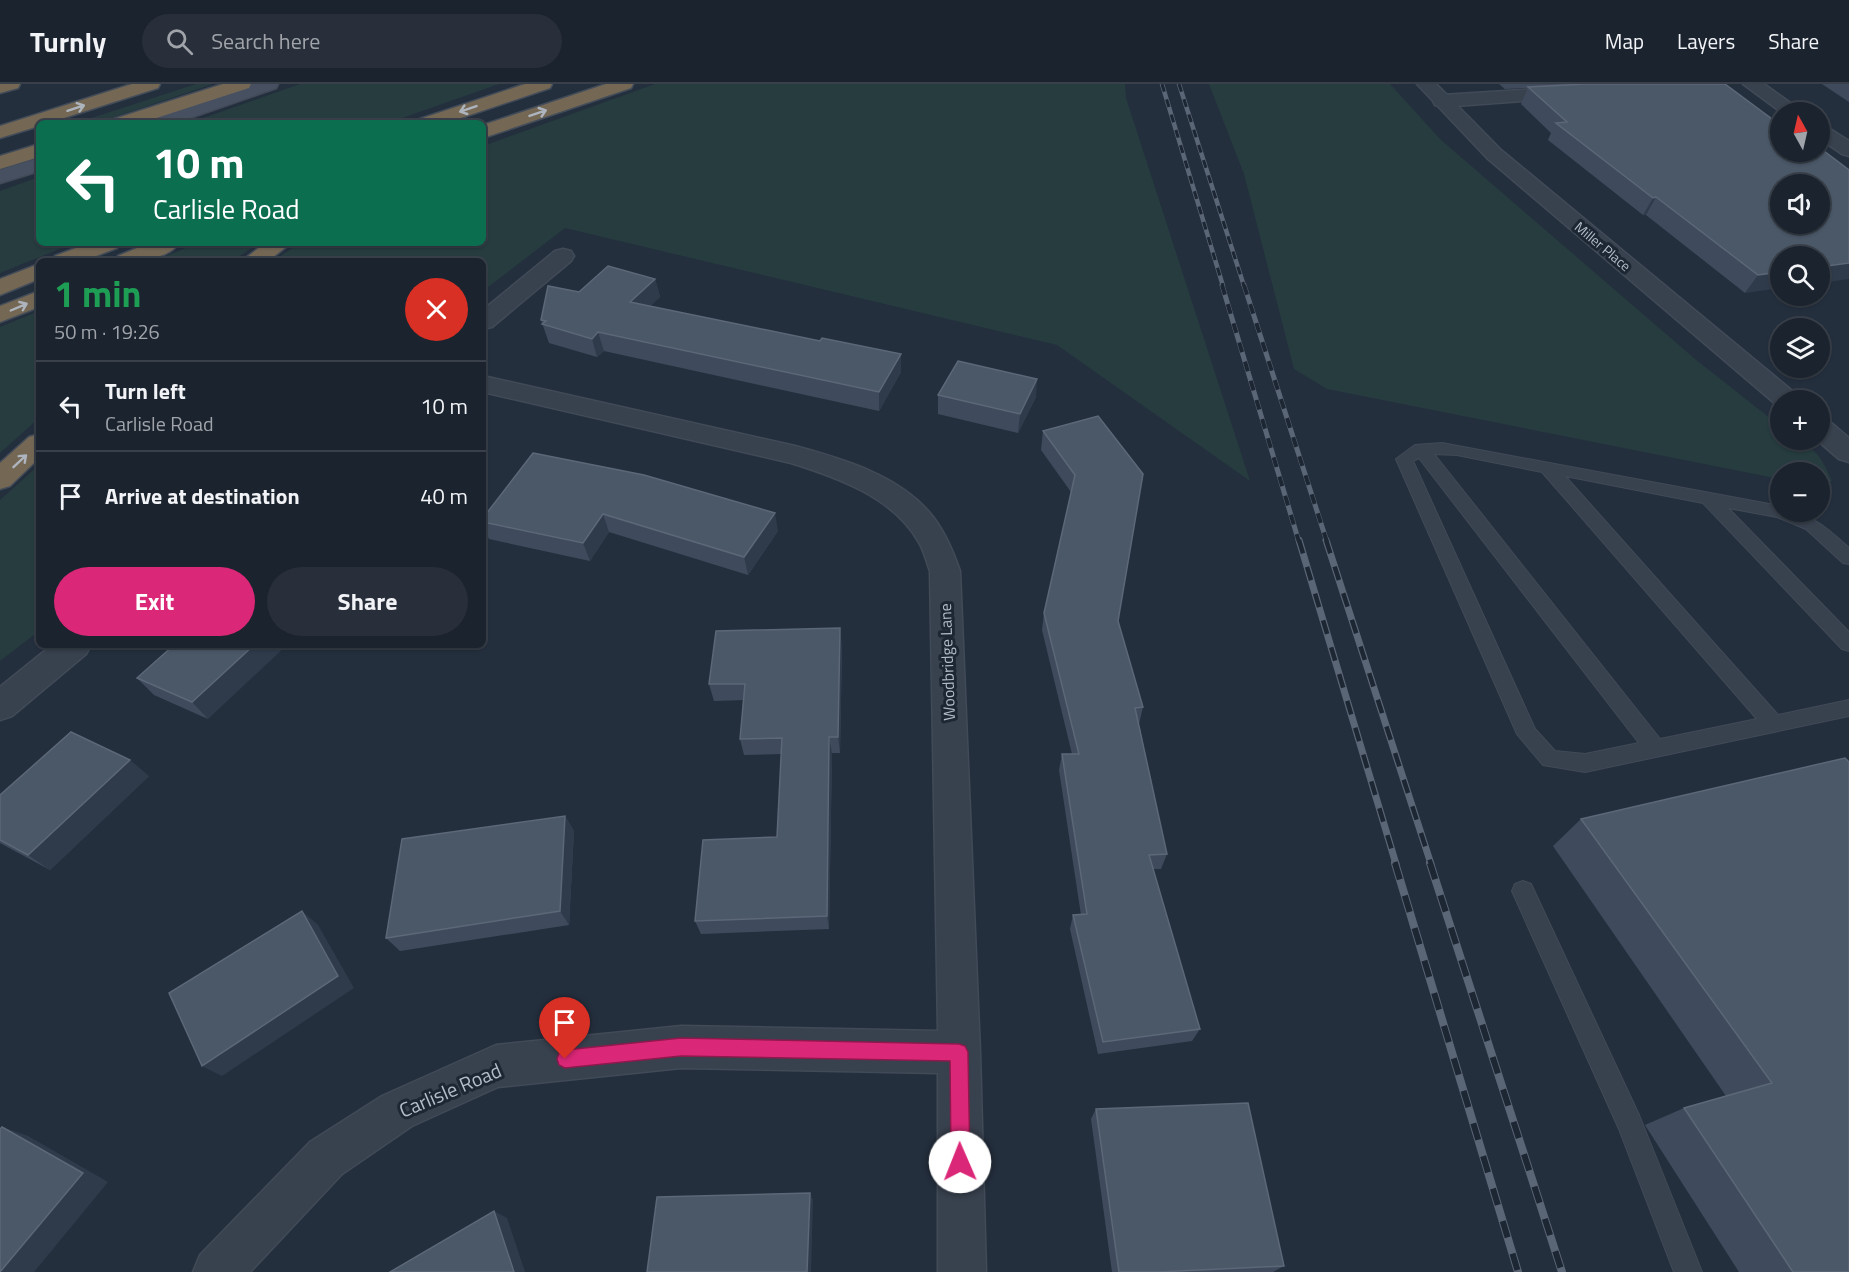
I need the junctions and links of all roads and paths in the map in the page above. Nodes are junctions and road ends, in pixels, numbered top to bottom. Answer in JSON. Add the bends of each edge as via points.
{"nodes":[{"id":1,"x":11,"y":84,"type":"edge"},
{"id":2,"x":151,"y":84,"type":"edge"},
{"id":3,"x":242,"y":84,"type":"edge"},
{"id":4,"x":268,"y":84,"type":"edge"},
{"id":5,"x":543,"y":84,"type":"edge"},
{"id":6,"x":624,"y":84,"type":"edge"},
{"id":7,"x":1426,"y":84,"type":"edge"},
{"id":8,"x":1752,"y":84,"type":"edge"},
{"id":9,"x":0,"y":87,"type":"edge"},
{"id":10,"x":1585,"y":92,"type":"edge"},
{"id":11,"x":1442,"y":101,"type":"junction"},
{"id":12,"x":1778,"y":102,"type":"edge"},
{"id":13,"x":38,"y":120,"type":"edge"},
{"id":14,"x":130,"y":120,"type":"edge"},
{"id":15,"x":165,"y":120,"type":"edge"},
{"id":16,"x":436,"y":120,"type":"edge"},
{"id":17,"x":36,"y":121,"type":"edge"},
{"id":18,"x":486,"y":131,"type":"edge"},
{"id":19,"x":0,"y":132,"type":"edge"},
{"id":20,"x":1830,"y":138,"type":"edge"},
{"id":21,"x":1849,"y":150,"type":"edge"},
{"id":22,"x":36,"y":151,"type":"edge"},
{"id":23,"x":0,"y":163,"type":"edge"},
{"id":24,"x":36,"y":165,"type":"edge"},
{"id":25,"x":0,"y":177,"type":"edge"},
{"id":26,"x":101,"y":246,"type":"edge"},
{"id":27,"x":161,"y":246,"type":"edge"},
{"id":28,"x":276,"y":246,"type":"edge"},
{"id":29,"x":563,"y":256,"type":"dead end"},
{"id":30,"x":71,"y":258,"type":"edge"},
{"id":31,"x":133,"y":258,"type":"edge"},
{"id":32,"x":258,"y":258,"type":"edge"},
{"id":33,"x":36,"y":272,"type":"edge"},
{"id":34,"x":0,"y":288,"type":"edge"},
{"id":35,"x":36,"y":299,"type":"edge"},
{"id":36,"x":0,"y":315,"type":"edge"},
{"id":37,"x":486,"y":320,"type":"edge"},
{"id":38,"x":486,"y":385,"type":"edge"},
{"id":39,"x":1775,"y":390,"type":"edge"},
{"id":40,"x":1830,"y":437,"type":"edge"},
{"id":41,"x":36,"y":446,"type":"edge"},
{"id":42,"x":1421,"y":449,"type":"junction"},
{"id":43,"x":1849,"y":453,"type":"edge"},
{"id":44,"x":1548,"y":468,"type":"junction"},
{"id":45,"x":0,"y":479,"type":"edge"},
{"id":46,"x":1708,"y":498,"type":"junction"},
{"id":47,"x":1849,"y":558,"type":"edge"},
{"id":48,"x":1849,"y":644,"type":"edge"},
{"id":49,"x":71,"y":648,"type":"edge"},
{"id":50,"x":0,"y":706,"type":"edge"},
{"id":51,"x":1849,"y":708,"type":"edge"},
{"id":52,"x":1774,"y":724,"type":"junction"},
{"id":53,"x":1656,"y":748,"type":"junction"},
{"id":54,"x":1523,"y":891,"type":"dead end"},
{"id":55,"x":959,"y":1052,"type":"junction"},
{"id":56,"x":217,"y":1272,"type":"edge"},
{"id":57,"x":962,"y":1272,"type":"edge"},
{"id":58,"x":1689,"y":1272,"type":"edge"}],
"edges":[{"from":1,"to":9,"type":"highway"},
{"from":13,"to":2,"type":"highway","one_way":true},
{"from":3,"to":14,"type":"highway"},
{"from":4,"to":15,"type":"main road"},
{"from":5,"to":16,"type":"highway","one_way":true},
{"from":18,"to":6,"type":"highway","one_way":true},
{"from":7,"to":11,"type":"street","name":"Miller Place"},
{"from":8,"to":12,"type":"street"},
{"from":10,"to":11,"type":"street"},
{"from":11,"to":39,"type":"street","name":"Miller Place","via":[[1494,154]]},
{"from":19,"to":17,"type":"highway","one_way":true},
{"from":20,"to":21,"type":"street"},
{"from":22,"to":23,"type":"highway"},
{"from":24,"to":25,"type":"main road"},
{"from":26,"to":30,"type":"highway"},
{"from":27,"to":31,"type":"highway"},
{"from":28,"to":32,"type":"highway"},
{"from":29,"to":37,"type":"street"},
{"from":33,"to":34,"type":"highway"},
{"from":36,"to":35,"type":"highway","one_way":true},
{"from":38,"to":55,"type":"street","name":"Woodbridge Lane","via":[[839,468],[907,508],[933,539],[945,571]]},
{"from":40,"to":43,"type":"street"},
{"from":45,"to":41,"type":"highway","one_way":true},
{"from":42,"to":44,"type":"lane","via":[[1457,450]]},
{"from":42,"to":53,"type":"lane"},
{"from":42,"to":53,"type":"lane","via":[[1404,459],[1527,735],[1550,759],[1585,763]]},
{"from":44,"to":46,"type":"lane"},
{"from":44,"to":52,"type":"lane"},
{"from":46,"to":47,"type":"lane","via":[[1780,512],[1812,525]]},
{"from":46,"to":48,"type":"lane"},
{"from":49,"to":50,"type":"street"},
{"from":51,"to":52,"type":"lane"},
{"from":52,"to":53,"type":"lane"},
{"from":54,"to":58,"type":"lane","via":[[1630,1124]]},
{"from":55,"to":56,"type":"street","name":"Carlisle Road","via":[[681,1047],[496,1066],[397,1111],[326,1158]]},
{"from":55,"to":57,"type":"street","name":"Woodbridge Lane"}]}
